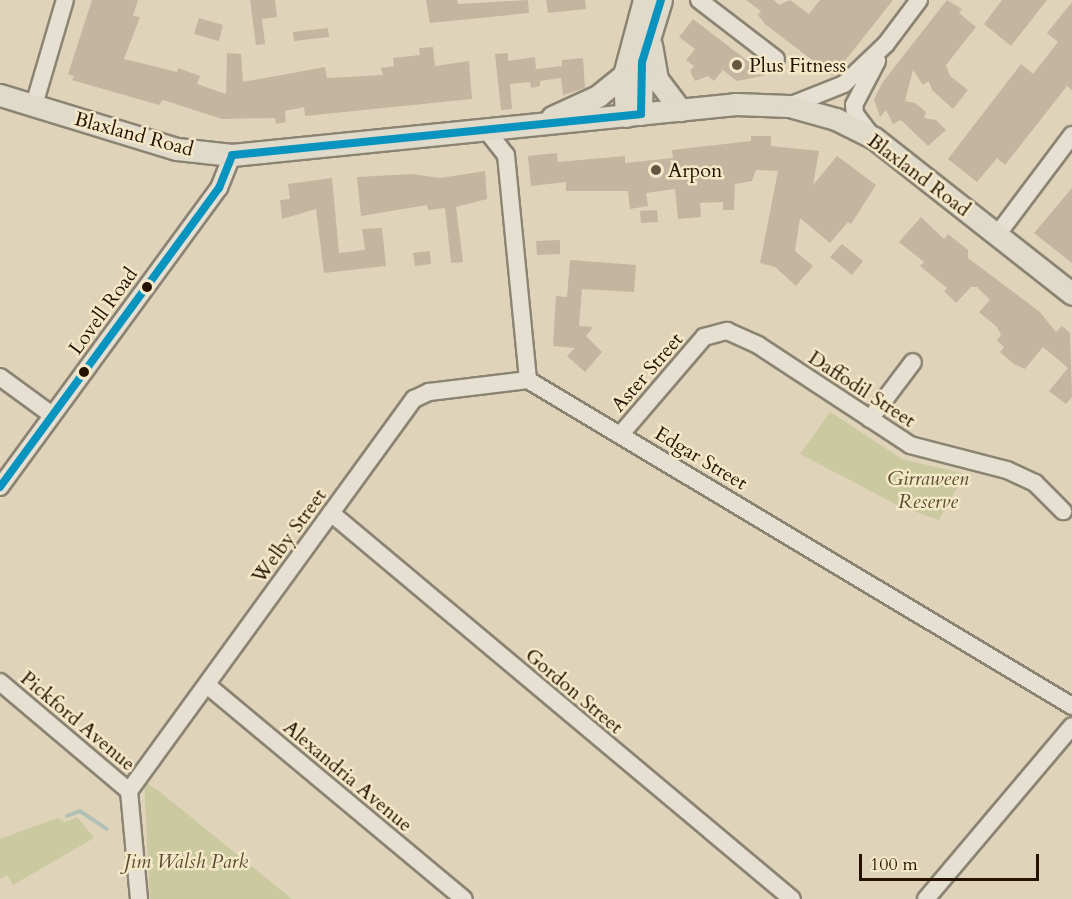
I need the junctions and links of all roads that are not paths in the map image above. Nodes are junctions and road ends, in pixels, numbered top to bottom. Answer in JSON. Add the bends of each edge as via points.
{"nodes":[{"id":1,"x":66,"y":0,"type":"edge"},
{"id":2,"x":644,"y":0,"type":"edge"},
{"id":3,"x":661,"y":0,"type":"edge"},
{"id":4,"x":699,"y":0,"type":"edge"},
{"id":5,"x":920,"y":0,"type":"edge"},
{"id":6,"x":650,"y":36,"type":"junction"},
{"id":7,"x":886,"y":44,"type":"junction"},
{"id":8,"x":776,"y":59,"type":"dead end"},
{"id":9,"x":624,"y":75,"type":"junction"},
{"id":10,"x":0,"y":95,"type":"edge"},
{"id":11,"x":34,"y":105,"type":"junction"},
{"id":12,"x":789,"y":106,"type":"junction"},
{"id":13,"x":680,"y":110,"type":"junction"},
{"id":14,"x":634,"y":115,"type":"junction"},
{"id":15,"x":529,"y":127,"type":"junction"},
{"id":16,"x":487,"y":131,"type":"junction"},
{"id":17,"x":1072,"y":135,"type":"edge"},
{"id":18,"x":874,"y":138,"type":"junction"},
{"id":19,"x":232,"y":155,"type":"junction"},
{"id":20,"x":997,"y":235,"type":"junction"},
{"id":21,"x":1072,"y":294,"type":"edge"},
{"id":22,"x":704,"y":337,"type":"joint"},
{"id":23,"x":913,"y":362,"type":"dead end"},
{"id":24,"x":0,"y":377,"type":"edge"},
{"id":25,"x":528,"y":380,"type":"junction"},
{"id":26,"x":52,"y":415,"type":"junction"},
{"id":27,"x":870,"y":418,"type":"junction"},
{"id":28,"x":621,"y":434,"type":"junction"},
{"id":29,"x":0,"y":487,"type":"edge"},
{"id":30,"x":1063,"y":512,"type":"dead end"},
{"id":31,"x":331,"y":513,"type":"junction"},
{"id":32,"x":0,"y":682,"type":"edge"},
{"id":33,"x":207,"y":685,"type":"junction"},
{"id":34,"x":1072,"y":706,"type":"edge"},
{"id":35,"x":1072,"y":726,"type":"edge"},
{"id":36,"x":129,"y":791,"type":"junction"},
{"id":37,"x":139,"y":899,"type":"edge"},
{"id":38,"x":464,"y":899,"type":"edge"},
{"id":39,"x":792,"y":899,"type":"edge"},
{"id":40,"x":926,"y":899,"type":"edge"}],
"edges":[{"from":1,"to":11,"type":"street"},
{"from":2,"to":9,"type":"main road"},
{"from":3,"to":6,"type":"main road"},
{"from":4,"to":8,"type":"street"},
{"from":5,"to":7,"type":"street"},
{"from":6,"to":13,"type":"main road","via":[[657,79]]},
{"from":6,"to":14,"type":"main road"},
{"from":7,"to":12,"type":"street","via":[[844,84]]},
{"from":7,"to":18,"type":"street","via":[[854,105],[855,114]]},
{"from":9,"to":14,"type":"main road"},
{"from":9,"to":15,"type":"main road","via":[[598,96]]},
{"from":10,"to":11,"type":"main road","name":"Blaxland Road"},
{"from":11,"to":19,"type":"main road","name":"Blaxland Road","via":[[177,149]]},
{"from":12,"to":13,"type":"main road","name":"Blaxland Road","via":[[736,104]]},
{"from":12,"to":18,"type":"main road","name":"Blaxland Road","via":[[836,119]]},
{"from":13,"to":14,"type":"main road","name":"Blaxland Road"},
{"from":14,"to":15,"type":"main road","name":"Blaxland Road"},
{"from":15,"to":16,"type":"main road","name":"Blaxland Road"},
{"from":16,"to":19,"type":"main road","name":"Blaxland Road"},
{"from":16,"to":25,"type":"street","via":[[506,155]]},
{"from":17,"to":20,"type":"street"},
{"from":18,"to":20,"type":"main road","name":"Blaxland Road"},
{"from":19,"to":26,"type":"street","name":"Lovell Road","via":[[219,188]]},
{"from":20,"to":21,"type":"main road","name":"Blaxland Road"},
{"from":22,"to":27,"type":"street","name":"Daffodil Street","via":[[727,330],[743,336]]},
{"from":22,"to":28,"type":"street","name":"Aster Street"},
{"from":23,"to":27,"type":"street"},
{"from":24,"to":26,"type":"street"},
{"from":25,"to":28,"type":"street","name":"Edgar Street"},
{"from":25,"to":31,"type":"street","name":"Welby Street","via":[[421,395]]},
{"from":26,"to":29,"type":"street","name":"Lovell Road"},
{"from":27,"to":30,"type":"street","name":"Daffodil Street","via":[[910,445],[1007,470],[1035,483]]},
{"from":28,"to":34,"type":"street","name":"Edgar Street"},
{"from":31,"to":33,"type":"street","name":"Welby Street"},
{"from":31,"to":39,"type":"street","name":"Gordon Street"},
{"from":32,"to":36,"type":"street","name":"Pickford Avenue"},
{"from":33,"to":36,"type":"street","name":"Welby Street"},
{"from":33,"to":38,"type":"street","name":"Alexandria Avenue"},
{"from":35,"to":40,"type":"street"},
{"from":36,"to":37,"type":"street"}]}
